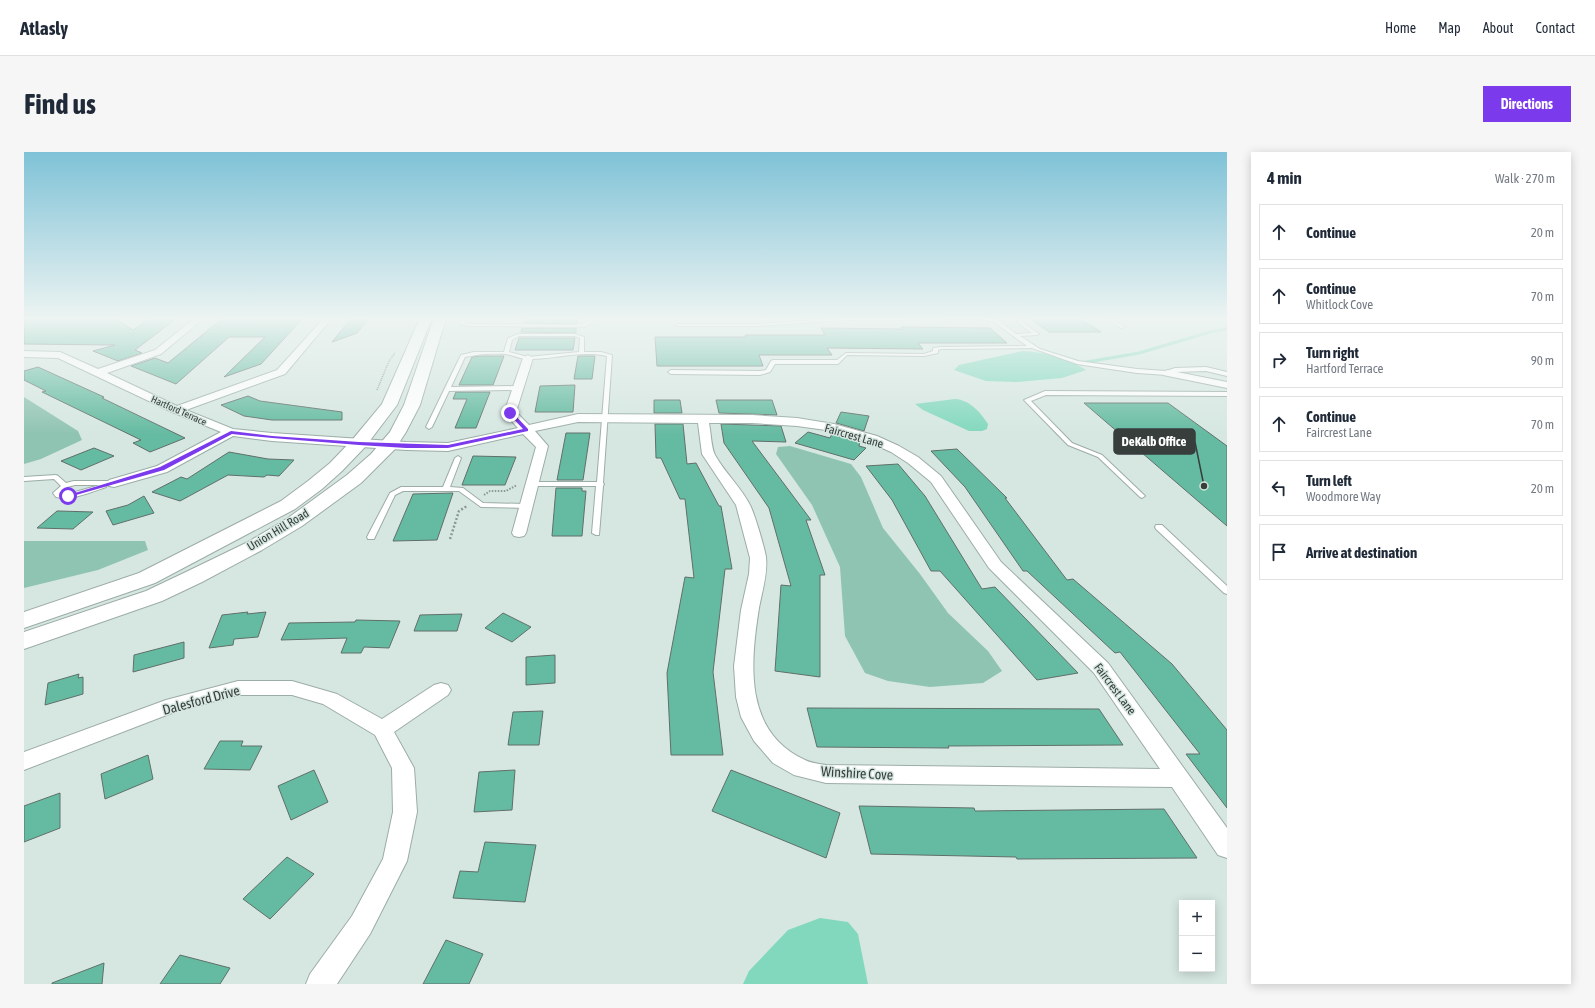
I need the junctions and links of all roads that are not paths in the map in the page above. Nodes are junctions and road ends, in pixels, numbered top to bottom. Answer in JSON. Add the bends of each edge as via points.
{"nodes":[{"id":1,"x":64,"y":357,"type":"edge"},
{"id":2,"x":143,"y":357,"type":"edge"},
{"id":3,"x":294,"y":357,"type":"edge"},
{"id":4,"x":409,"y":357,"type":"edge"},
{"id":5,"x":428,"y":357,"type":"edge"},
{"id":6,"x":463,"y":357,"type":"edge"},
{"id":7,"x":523,"y":357,"type":"edge"},
{"id":8,"x":540,"y":357,"type":"edge"},
{"id":9,"x":610,"y":357,"type":"edge"},
{"id":10,"x":843,"y":357,"type":"edge"},
{"id":11,"x":1061,"y":357,"type":"edge"},
{"id":12,"x":528,"y":358,"type":"junction"},
{"id":13,"x":97,"y":372,"type":"junction"},
{"id":14,"x":672,"y":372,"type":"dead end"},
{"id":15,"x":1167,"y":372,"type":"junction"},
{"id":16,"x":1227,"y":374,"type":"edge"},
{"id":17,"x":1227,"y":385,"type":"edge"},
{"id":18,"x":518,"y":388,"type":"junction"},
{"id":19,"x":448,"y":389,"type":"junction"},
{"id":20,"x":1227,"y":394,"type":"edge"},
{"id":21,"x":176,"y":410,"type":"junction"},
{"id":22,"x":605,"y":418,"type":"junction"},
{"id":23,"x":703,"y":419,"type":"junction"},
{"id":24,"x":429,"y":427,"type":"dead end"},
{"id":25,"x":526,"y":430,"type":"junction"},
{"id":26,"x":231,"y":432,"type":"junction"},
{"id":27,"x":359,"y":443,"type":"junction"},
{"id":28,"x":389,"y":445,"type":"junction"},
{"id":29,"x":458,"y":458,"type":"dead end"},
{"id":30,"x":24,"y":479,"type":"edge"},
{"id":31,"x":114,"y":483,"type":"junction"},
{"id":32,"x":532,"y":484,"type":"junction"},
{"id":33,"x":601,"y":484,"type":"junction"},
{"id":34,"x":65,"y":486,"type":"junction"},
{"id":35,"x":446,"y":488,"type":"junction"},
{"id":36,"x":1142,"y":496,"type":"dead end"},
{"id":37,"x":526,"y":506,"type":"junction"},
{"id":38,"x":1159,"y":527,"type":"dead end"},
{"id":39,"x":519,"y":533,"type":"dead end"},
{"id":40,"x":596,"y":533,"type":"dead end"},
{"id":41,"x":371,"y":537,"type":"dead end"},
{"id":42,"x":1227,"y":591,"type":"edge"},
{"id":43,"x":24,"y":620,"type":"edge"},
{"id":44,"x":24,"y":642,"type":"edge"},
{"id":45,"x":441,"y":690,"type":"dead end"},
{"id":46,"x":382,"y":729,"type":"junction"},
{"id":47,"x":24,"y":762,"type":"edge"},
{"id":48,"x":1179,"y":778,"type":"junction"},
{"id":49,"x":1227,"y":847,"type":"edge"},
{"id":50,"x":320,"y":984,"type":"edge"}],
"edges":[{"from":1,"to":13,"type":"street","name":"Hartford Terrace"},
{"from":2,"to":13,"type":"street"},
{"from":3,"to":21,"type":"street","via":[[281,372]]},
{"from":4,"to":27,"type":"street","name":"Union Hill Road","via":[[389,405]]},
{"from":5,"to":28,"type":"street","name":"Union Hill Road","via":[[412,405]]},
{"from":6,"to":19,"type":"lane"},
{"from":7,"to":12,"type":"lane"},
{"from":8,"to":12,"type":"lane"},
{"from":9,"to":22,"type":"lane"},
{"from":10,"to":14,"type":"lane","via":[[838,362],[773,362],[768,371],[760,373]]},
{"from":11,"to":15,"type":"lane","via":[[1077,362],[1137,371]]},
{"from":12,"to":18,"type":"street"},
{"from":13,"to":21,"type":"street","name":"Hartford Terrace"},
{"from":15,"to":16,"type":"lane","via":[[1206,369]]},
{"from":15,"to":17,"type":"street"},
{"from":18,"to":19,"type":"lane"},
{"from":18,"to":25,"type":"street","via":[[510,413]]},
{"from":19,"to":24,"type":"lane"},
{"from":20,"to":36,"type":"lane","via":[[1045,393],[1028,400],[1070,444],[1100,456]]},
{"from":21,"to":26,"type":"street","name":"Hartford Terrace"},
{"from":22,"to":23,"type":"street","name":"Faircrest Lane"},
{"from":22,"to":25,"type":"street","name":"Faircrest Lane","via":[[578,418]]},
{"from":22,"to":33,"type":"lane"},
{"from":23,"to":48,"type":"street","name":"Faircrest Lane","via":[[796,422],[834,428],[879,441],[926,470],[936,480],[995,566],[1101,668]]},
{"from":23,"to":48,"type":"street","name":"Winshire Cove","via":[[708,454],[743,505],[758,558],[743,666],[746,697],[751,717],[761,735],[781,757],[802,769],[826,774]]},
{"from":25,"to":28,"type":"street","name":"Faircrest Lane","via":[[448,447]]},
{"from":25,"to":32,"type":"street","via":[[542,446]]},
{"from":26,"to":27,"type":"street","name":"Hartford Terrace"},
{"from":26,"to":31,"type":"street","via":[[162,469]]},
{"from":27,"to":28,"type":"street","name":"Hartford Terrace"},
{"from":27,"to":43,"type":"street","name":"Union Hill Road","via":[[316,485],[288,505],[238,532],[147,578]]},
{"from":28,"to":44,"type":"street","name":"Union Hill Road","via":[[354,479],[295,522],[255,546],[154,596]]},
{"from":29,"to":35,"type":"lane"},
{"from":30,"to":34,"type":"lane","via":[[56,477]]},
{"from":31,"to":34,"type":"lane","via":[[74,483]]},
{"from":31,"to":34,"type":"lane","via":[[68,496],[58,496],[56,493]]},
{"from":32,"to":33,"type":"lane"},
{"from":32,"to":37,"type":"street"},
{"from":33,"to":40,"type":"lane"},
{"from":35,"to":37,"type":"lane","via":[[461,489],[481,505]]},
{"from":35,"to":41,"type":"lane","via":[[401,490],[392,494]]},
{"from":37,"to":39,"type":"street"},
{"from":38,"to":42,"type":"lane"},
{"from":45,"to":46,"type":"street"},
{"from":46,"to":47,"type":"street","name":"Dalesford Drive","via":[[330,699],[292,688],[238,688],[173,705]]},
{"from":46,"to":50,"type":"street","via":[[403,768],[406,812],[395,861],[361,925]]},
{"from":48,"to":49,"type":"street","name":"Faircrest Lane"}]}
